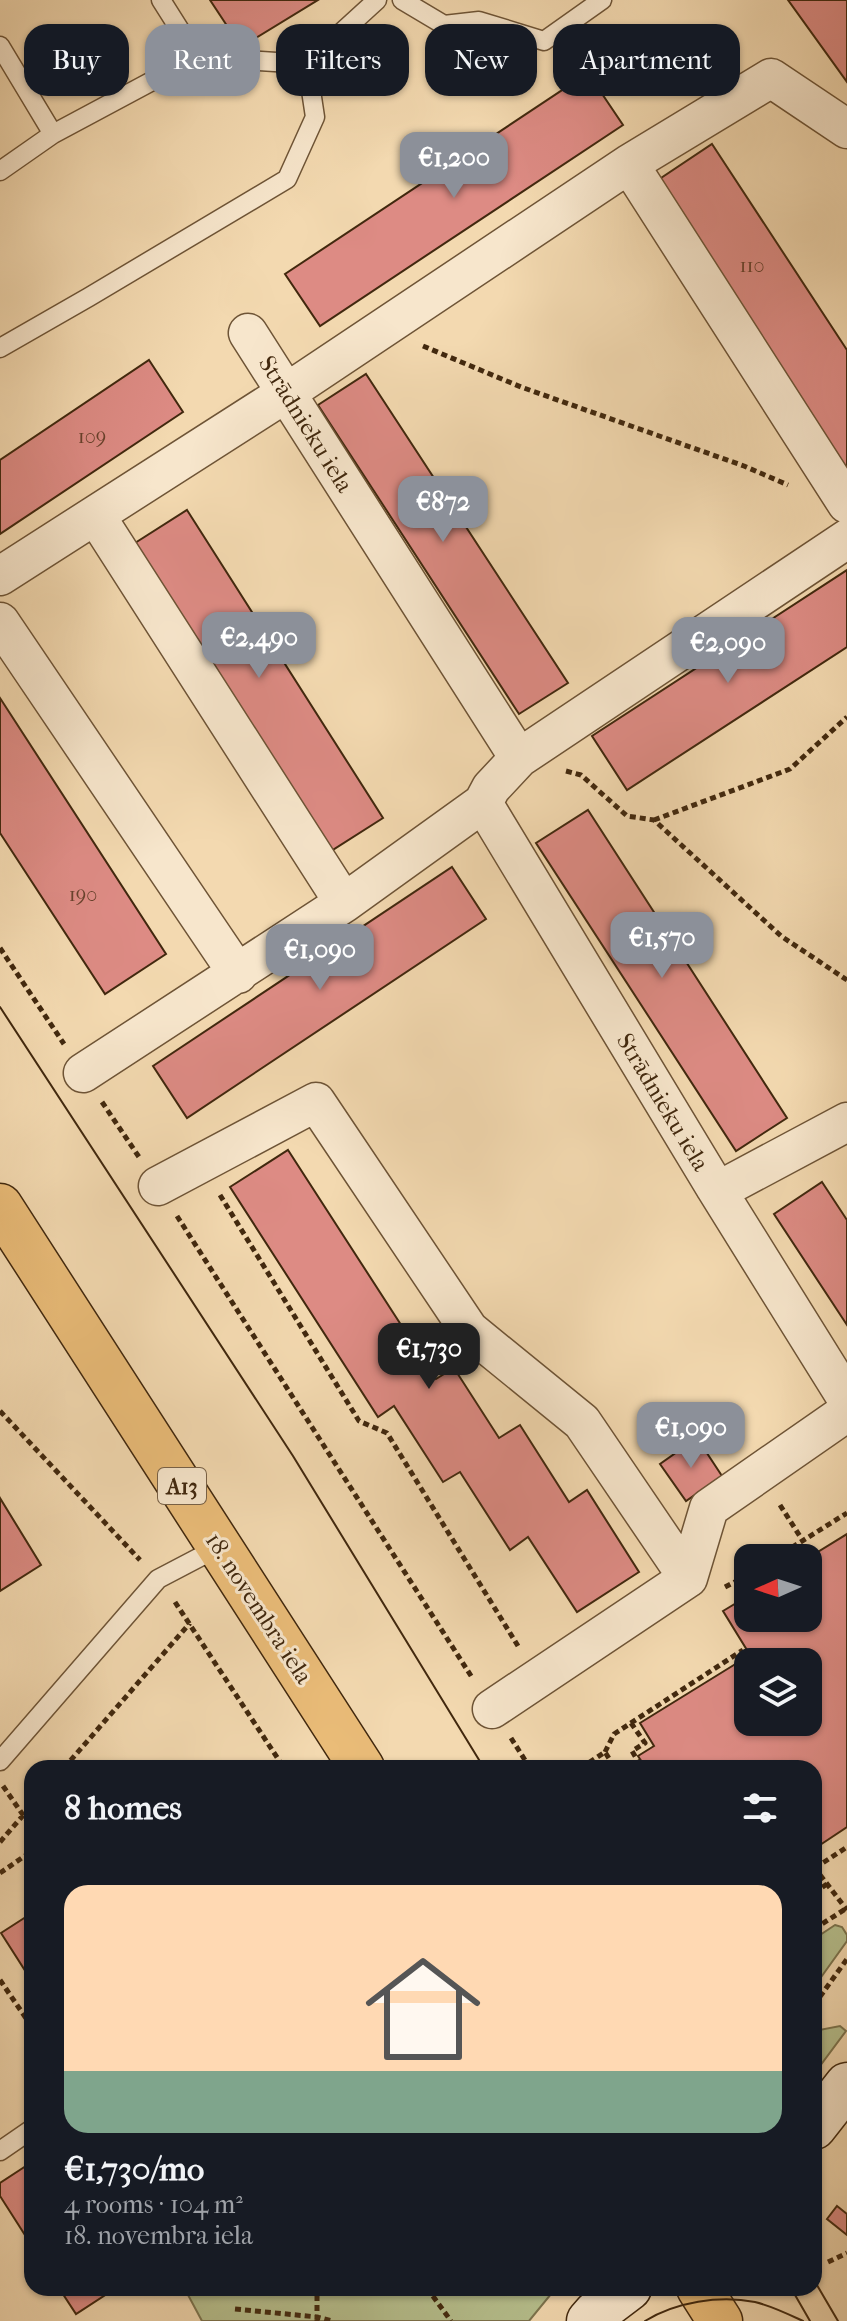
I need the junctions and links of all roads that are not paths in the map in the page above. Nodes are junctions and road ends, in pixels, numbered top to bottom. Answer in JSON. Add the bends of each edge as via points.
{"nodes":[{"id":1,"x":161,"y":0,"type":"edge"},
{"id":2,"x":377,"y":0,"type":"edge"},
{"id":3,"x":402,"y":0,"type":"edge"},
{"id":4,"x":602,"y":0,"type":"edge"},
{"id":5,"x":176,"y":24,"type":"edge"},
{"id":6,"x":351,"y":24,"type":"edge"},
{"id":7,"x":0,"y":46,"type":"edge"},
{"id":8,"x":145,"y":85,"type":"edge"},
{"id":9,"x":312,"y":96,"type":"edge"},
{"id":10,"x":847,"y":129,"type":"edge"},
{"id":11,"x":53,"y":134,"type":"junction"},
{"id":12,"x":629,"y":164,"type":"junction"},
{"id":13,"x":0,"y":171,"type":"edge"},
{"id":14,"x":248,"y":333,"type":"dead end"},
{"id":15,"x":0,"y":348,"type":"edge"},
{"id":16,"x":286,"y":393,"type":"junction"},
{"id":17,"x":847,"y":504,"type":"edge"},
{"id":18,"x":96,"y":516,"type":"junction"},
{"id":19,"x":847,"y":539,"type":"edge"},
{"id":20,"x":0,"y":576,"type":"edge"},
{"id":21,"x":0,"y":622,"type":"edge"},
{"id":22,"x":519,"y":758,"type":"junction"},
{"id":23,"x":483,"y":803,"type":"junction"},
{"id":24,"x":344,"y":903,"type":"junction"},
{"id":25,"x":238,"y":974,"type":"junction"},
{"id":26,"x":83,"y":1073,"type":"road end"},
{"id":27,"x":847,"y":1122,"type":"edge"},
{"id":28,"x":158,"y":1186,"type":"road end"},
{"id":29,"x":715,"y":1187,"type":"junction"},
{"id":30,"x":0,"y":1206,"type":"edge"},
{"id":31,"x":847,"y":1399,"type":"edge"},
{"id":32,"x":847,"y":1412,"type":"edge"},
{"id":33,"x":221,"y":1546,"type":"junction"},
{"id":34,"x":688,"y":1578,"type":"junction"},
{"id":35,"x":492,"y":1709,"type":"road end"},
{"id":36,"x":357,"y":1760,"type":"edge"},
{"id":37,"x":0,"y":1761,"type":"edge"},
{"id":38,"x":847,"y":2085,"type":"edge"},
{"id":39,"x":822,"y":2117,"type":"edge"},
{"id":40,"x":24,"y":2134,"type":"edge"},
{"id":41,"x":0,"y":2151,"type":"edge"},
{"id":42,"x":618,"y":2296,"type":"edge"},
{"id":43,"x":704,"y":2296,"type":"edge"},
{"id":44,"x":589,"y":2321,"type":"edge"},
{"id":45,"x":720,"y":2321,"type":"edge"}],
"edges":[{"from":1,"to":5,"type":"lane"},
{"from":2,"to":6,"type":"lane"},
{"from":3,"to":4,"type":"lane","via":[[444,25],[479,21],[544,41]]},
{"from":7,"to":11,"type":"lane"},
{"from":8,"to":11,"type":"lane"},
{"from":9,"to":15,"type":"lane","via":[[315,117],[287,179]]},
{"from":10,"to":12,"type":"street","via":[[771,78]]},
{"from":11,"to":13,"type":"lane"},
{"from":12,"to":16,"type":"street"},
{"from":12,"to":17,"type":"street"},
{"from":14,"to":16,"type":"street","name":"Strādnieku iela"},
{"from":16,"to":18,"type":"street"},
{"from":16,"to":22,"type":"street","name":"Strādnieku iela"},
{"from":18,"to":20,"type":"street"},
{"from":18,"to":24,"type":"street"},
{"from":19,"to":22,"type":"street"},
{"from":21,"to":25,"type":"street"},
{"from":22,"to":23,"type":"street"},
{"from":23,"to":24,"type":"street"},
{"from":23,"to":29,"type":"street","name":"Strādnieku iela"},
{"from":24,"to":25,"type":"street"},
{"from":25,"to":26,"type":"street"},
{"from":27,"to":29,"type":"street","via":[[729,1185]]},
{"from":28,"to":34,"type":"street","via":[[316,1102],[469,1330],[582,1422]]},
{"from":29,"to":31,"type":"street","name":"Strādnieku iela"},
{"from":30,"to":33,"type":"main road","name":"18. novembra iela","number":"A13"},
{"from":32,"to":34,"type":"street","via":[[709,1508]]},
{"from":33,"to":36,"type":"main road","name":"18. novembra iela","number":"A13"},
{"from":33,"to":37,"type":"lane","via":[[158,1579]]},
{"from":34,"to":35,"type":"street"},
{"from":38,"to":39,"type":"street"},
{"from":40,"to":41,"type":"lane"},
{"from":42,"to":44,"type":"street"},
{"from":43,"to":45,"type":"main road"}]}
